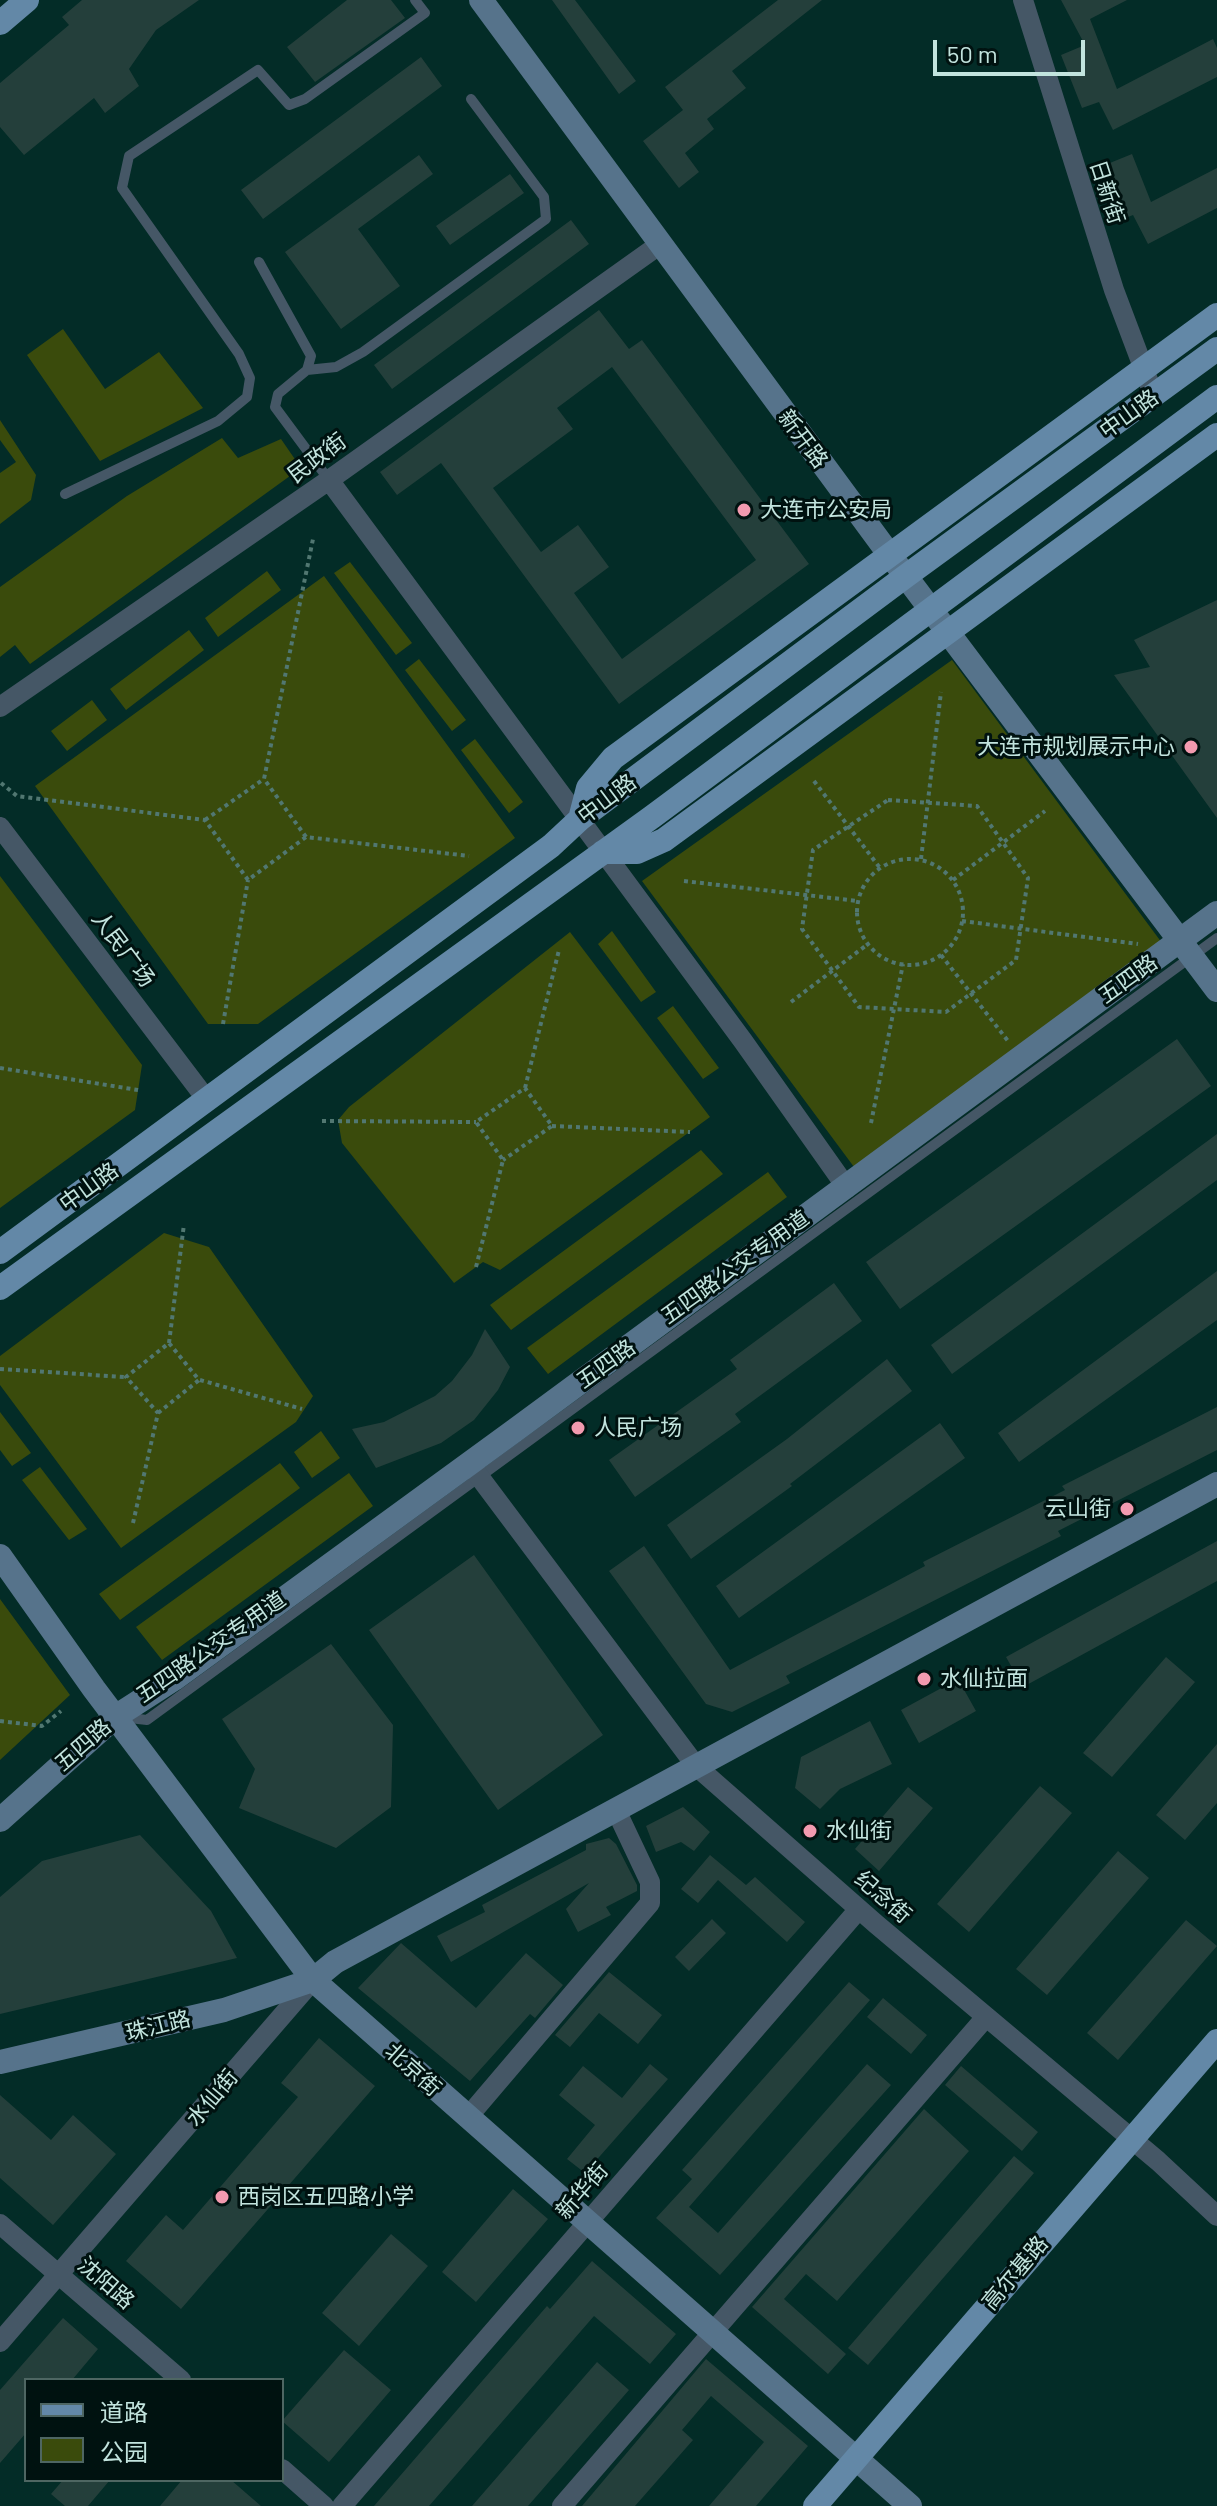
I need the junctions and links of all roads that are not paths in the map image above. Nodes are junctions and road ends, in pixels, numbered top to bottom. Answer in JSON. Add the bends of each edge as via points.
{"nodes":[{"id":1,"x":27,"y":0,"type":"edge"},
{"id":2,"x":415,"y":0,"type":"edge"},
{"id":3,"x":481,"y":0,"type":"edge"},
{"id":4,"x":1023,"y":0,"type":"edge"},
{"id":5,"x":0,"y":23,"type":"edge"},
{"id":6,"x":471,"y":99,"type":"dead end"},
{"id":7,"x":659,"y":245,"type":"junction"},
{"id":8,"x":259,"y":262,"type":"dead end"},
{"id":9,"x":1217,"y":315,"type":"edge"},
{"id":10,"x":1217,"y":349,"type":"edge"},
{"id":11,"x":307,"y":370,"type":"junction"},
{"id":12,"x":1143,"y":371,"type":"junction"},
{"id":13,"x":1154,"y":396,"type":"junction"},
{"id":14,"x":1217,"y":397,"type":"edge"},
{"id":15,"x":1217,"y":435,"type":"edge"},
{"id":16,"x":1145,"y":451,"type":"junction"},
{"id":17,"x":329,"y":480,"type":"junction"},
{"id":18,"x":65,"y":494,"type":"dead end"},
{"id":19,"x":1083,"y":533,"type":"junction"},
{"id":20,"x":889,"y":554,"type":"junction"},
{"id":21,"x":906,"y":576,"type":"junction"},
{"id":22,"x":932,"y":611,"type":"junction"},
{"id":23,"x":950,"y":631,"type":"junction"},
{"id":24,"x":0,"y":707,"type":"edge"},
{"id":25,"x":580,"y":819,"type":"junction"},
{"id":26,"x":0,"y":827,"type":"edge"},
{"id":27,"x":603,"y":852,"type":"junction"},
{"id":28,"x":1217,"y":913,"type":"edge"},
{"id":29,"x":1217,"y":938,"type":"edge"},
{"id":30,"x":1186,"y":949,"type":"junction"},
{"id":31,"x":1217,"y":990,"type":"edge"},
{"id":32,"x":207,"y":1100,"type":"junction"},
{"id":33,"x":847,"y":1188,"type":"junction"},
{"id":34,"x":0,"y":1252,"type":"edge"},
{"id":35,"x":0,"y":1288,"type":"edge"},
{"id":36,"x":475,"y":1470,"type":"junction"},
{"id":37,"x":1217,"y":1484,"type":"edge"},
{"id":38,"x":0,"y":1556,"type":"edge"},
{"id":39,"x":115,"y":1717,"type":"junction"},
{"id":40,"x":696,"y":1766,"type":"junction"},
{"id":41,"x":616,"y":1810,"type":"junction"},
{"id":42,"x":0,"y":1820,"type":"edge"},
{"id":43,"x":859,"y":1909,"type":"junction"},
{"id":44,"x":313,"y":1980,"type":"junction"},
{"id":45,"x":986,"y":2017,"type":"junction"},
{"id":46,"x":1217,"y":2041,"type":"edge"},
{"id":47,"x":0,"y":2062,"type":"edge"},
{"id":48,"x":467,"y":2118,"type":"junction"},
{"id":49,"x":1129,"y":2139,"type":"junction"},
{"id":50,"x":1217,"y":2216,"type":"edge"},
{"id":51,"x":585,"y":2223,"type":"junction"},
{"id":52,"x":0,"y":2224,"type":"edge"},
{"id":53,"x":61,"y":2276,"type":"junction"},
{"id":54,"x":710,"y":2333,"type":"junction"},
{"id":55,"x":0,"y":2342,"type":"edge"},
{"id":56,"x":179,"y":2378,"type":"edge"},
{"id":57,"x":856,"y":2460,"type":"junction"},
{"id":58,"x":284,"y":2471,"type":"edge"},
{"id":59,"x":324,"y":2506,"type":"edge"},
{"id":60,"x":342,"y":2506,"type":"edge"},
{"id":61,"x":562,"y":2506,"type":"edge"},
{"id":62,"x":815,"y":2506,"type":"edge"},
{"id":63,"x":910,"y":2506,"type":"edge"}],
"edges":[{"from":1,"to":5,"type":"main road"},
{"from":2,"to":18,"type":"lane","via":[[425,13],[305,99],[289,105],[258,70],[129,156],[122,188],[239,354],[250,378],[247,397],[218,421]]},
{"from":3,"to":7,"type":"main road","name":"新开路"},
{"from":4,"to":12,"type":"street","name":"日新街","via":[[1062,134]]},
{"from":6,"to":11,"type":"lane","via":[[544,197],[546,219],[363,352],[336,367]]},
{"from":7,"to":17,"type":"street","name":"民政街"},
{"from":7,"to":20,"type":"main road","name":"新开路"},
{"from":8,"to":11,"type":"lane","via":[[311,356]]},
{"from":9,"to":12,"type":"main road"},
{"from":10,"to":13,"type":"main road","name":"中山路"},
{"from":11,"to":17,"type":"lane","via":[[278,394],[275,407]]},
{"from":12,"to":13,"type":"street","name":"日新街"},
{"from":12,"to":20,"type":"main road"},
{"from":13,"to":21,"type":"main road","name":"中山路"},
{"from":14,"to":16,"type":"main road","name":"中山路"},
{"from":15,"to":19,"type":"main road"},
{"from":16,"to":19,"type":"main road"},
{"from":16,"to":22,"type":"main road","name":"中山路"},
{"from":17,"to":24,"type":"street","name":"民政街"},
{"from":17,"to":25,"type":"street"},
{"from":19,"to":23,"type":"main road"},
{"from":20,"to":21,"type":"main road","name":"新开路"},
{"from":20,"to":25,"type":"main road","via":[[613,758],[588,788]]},
{"from":21,"to":22,"type":"main road","name":"新开路"},
{"from":21,"to":25,"type":"main road","name":"中山路"},
{"from":22,"to":23,"type":"main road","name":"新开路"},
{"from":22,"to":27,"type":"main road","name":"中山路"},
{"from":23,"to":27,"type":"main road","via":[[664,840],[637,852]]},
{"from":23,"to":30,"type":"main road","name":"新开路"},
{"from":25,"to":27,"type":"street"},
{"from":25,"to":32,"type":"main road","name":"中山路","via":[[551,846]]},
{"from":26,"to":32,"type":"street","name":"人民广场"},
{"from":27,"to":33,"type":"street"},
{"from":27,"to":35,"type":"main road","name":"中山路"},
{"from":28,"to":30,"type":"main road","name":"五四路"},
{"from":29,"to":30,"type":"lane","name":"五四路公交专用道"},
{"from":30,"to":31,"type":"main road","name":"新开路"},
{"from":30,"to":33,"type":"main road","name":"五四路"},
{"from":30,"to":36,"type":"lane","name":"五四路公交专用道"},
{"from":32,"to":34,"type":"main road","name":"中山路"},
{"from":33,"to":36,"type":"main road","name":"五四路"},
{"from":36,"to":39,"type":"main road","name":"五四路"},
{"from":36,"to":40,"type":"street","name":"纪念街"},
{"from":37,"to":40,"type":"main road","name":"水仙街"},
{"from":38,"to":39,"type":"main road","name":"北京街"},
{"from":39,"to":42,"type":"main road","name":"五四路"},
{"from":39,"to":44,"type":"main road","name":"北京街"},
{"from":40,"to":41,"type":"main road","name":"水仙街"},
{"from":40,"to":43,"type":"street","name":"纪念街"},
{"from":41,"to":44,"type":"main road","name":"水仙街","via":[[335,1962]]},
{"from":41,"to":48,"type":"street","via":[[650,1882],[650,1903]]},
{"from":43,"to":45,"type":"street","name":"纪念街"},
{"from":43,"to":51,"type":"street","name":"新华街"},
{"from":44,"to":47,"type":"main road","name":"珠江路","via":[[224,2010]]},
{"from":44,"to":48,"type":"main road","name":"北京街"},
{"from":44,"to":53,"type":"street","name":"水仙街"},
{"from":45,"to":49,"type":"street","name":"纪念街"},
{"from":45,"to":54,"type":"street"},
{"from":46,"to":49,"type":"main road","name":"高尔基路"},
{"from":48,"to":51,"type":"main road","name":"北京街"},
{"from":49,"to":50,"type":"street","name":"纪念街"},
{"from":49,"to":57,"type":"main road","name":"高尔基路"},
{"from":51,"to":54,"type":"main road","name":"北京街"},
{"from":51,"to":60,"type":"street","name":"新华街"},
{"from":52,"to":53,"type":"street","name":"沈阳路"},
{"from":53,"to":55,"type":"street","name":"水仙街"},
{"from":53,"to":56,"type":"street","name":"沈阳路"},
{"from":54,"to":57,"type":"main road","name":"北京街"},
{"from":54,"to":61,"type":"street"},
{"from":57,"to":62,"type":"main road","name":"高尔基路"},
{"from":57,"to":63,"type":"main road","name":"北京街"},
{"from":58,"to":59,"type":"street"}]}
